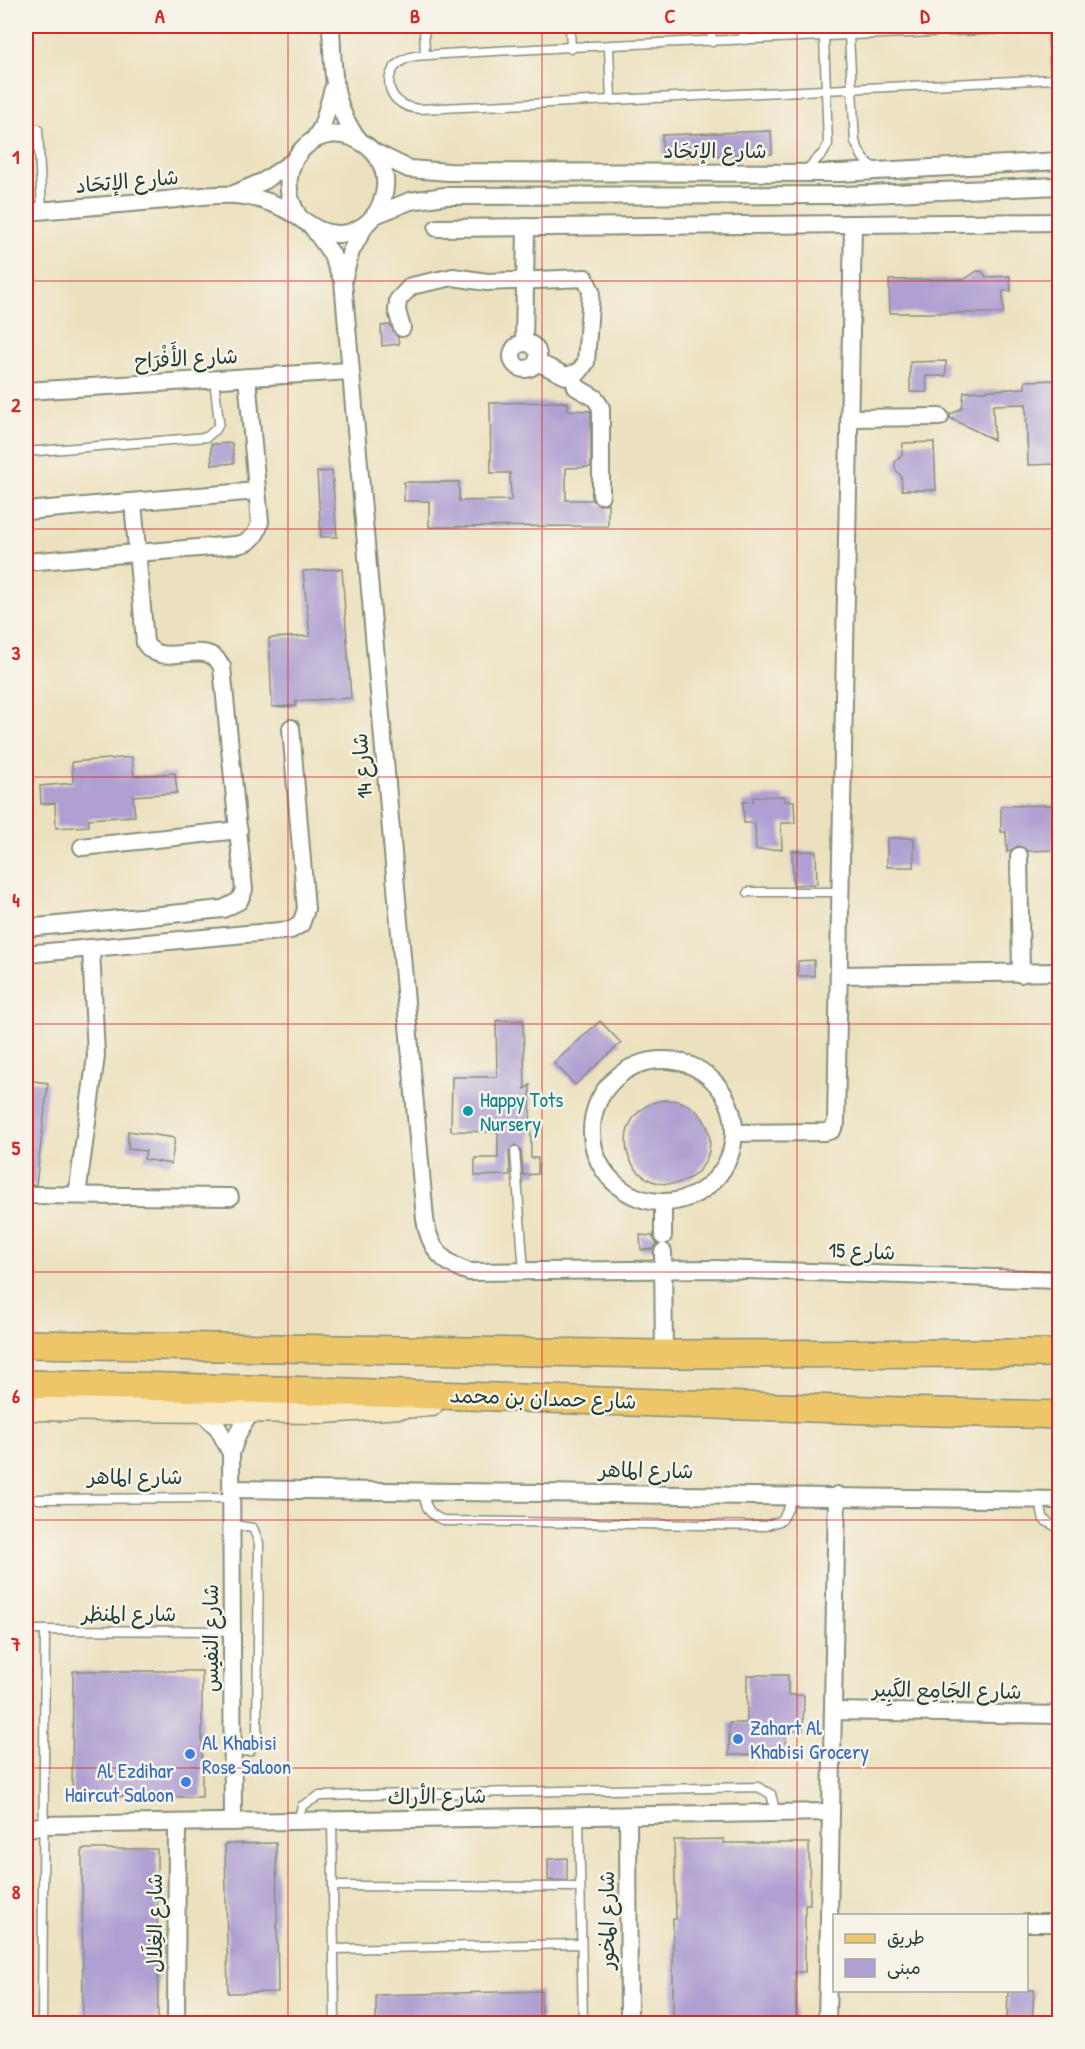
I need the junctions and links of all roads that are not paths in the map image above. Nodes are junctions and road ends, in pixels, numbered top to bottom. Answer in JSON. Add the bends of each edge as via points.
{"nodes":[{"id":1,"x":331,"y":26,"type":"edge"},
{"id":2,"x":424,"y":26,"type":"edge"},
{"id":3,"x":570,"y":26,"type":"edge"},
{"id":4,"x":711,"y":26,"type":"edge"},
{"id":5,"x":743,"y":26,"type":"edge"},
{"id":6,"x":1056,"y":26,"type":"edge"},
{"id":7,"x":871,"y":30,"type":"edge"},
{"id":8,"x":849,"y":36,"type":"junction"},
{"id":9,"x":824,"y":37,"type":"junction"},
{"id":10,"x":744,"y":40,"type":"junction"},
{"id":11,"x":712,"y":42,"type":"junction"},
{"id":12,"x":609,"y":47,"type":"junction"},
{"id":13,"x":571,"y":49,"type":"junction"},
{"id":14,"x":425,"y":55,"type":"junction"},
{"id":15,"x":334,"y":85,"type":"junction"},
{"id":16,"x":851,"y":90,"type":"junction"},
{"id":17,"x":827,"y":91,"type":"junction"},
{"id":18,"x":611,"y":100,"type":"junction"},
{"id":19,"x":38,"y":129,"type":"dead end"},
{"id":20,"x":313,"y":141,"type":"junction"},
{"id":21,"x":360,"y":141,"type":"junction"},
{"id":22,"x":374,"y":152,"type":"junction"},
{"id":23,"x":1059,"y":161,"type":"edge"},
{"id":24,"x":292,"y":162,"type":"junction"},
{"id":25,"x":878,"y":171,"type":"junction"},
{"id":26,"x":804,"y":173,"type":"junction"},
{"id":27,"x":1059,"y":186,"type":"edge"},
{"id":28,"x":233,"y":194,"type":"junction"},
{"id":29,"x":34,"y":212,"type":"edge"},
{"id":30,"x":299,"y":217,"type":"junction"},
{"id":31,"x":371,"y":220,"type":"junction"},
{"id":32,"x":1059,"y":222,"type":"edge"},
{"id":33,"x":853,"y":224,"type":"junction"},
{"id":34,"x":526,"y":227,"type":"junction"},
{"id":35,"x":313,"y":228,"type":"junction"},
{"id":36,"x":437,"y":228,"type":"dead end"},
{"id":37,"x":525,"y":280,"type":"junction"},
{"id":38,"x":343,"y":281,"type":"junction"},
{"id":39,"x":402,"y":328,"type":"dead end"},
{"id":40,"x":350,"y":371,"type":"junction"},
{"id":41,"x":573,"y":375,"type":"junction"},
{"id":42,"x":247,"y":377,"type":"junction"},
{"id":43,"x":214,"y":379,"type":"junction"},
{"id":44,"x":26,"y":391,"type":"edge"},
{"id":45,"x":940,"y":417,"type":"dead end"},
{"id":46,"x":849,"y":418,"type":"junction"},
{"id":47,"x":26,"y":452,"type":"edge"},
{"id":48,"x":257,"y":491,"type":"junction"},
{"id":49,"x":601,"y":495,"type":"dead end"},
{"id":50,"x":133,"y":502,"type":"junction"},
{"id":51,"x":26,"y":512,"type":"edge"},
{"id":52,"x":138,"y":554,"type":"junction"},
{"id":53,"x":26,"y":562,"type":"edge"},
{"id":54,"x":291,"y":728,"type":"dead end"},
{"id":55,"x":238,"y":830,"type":"junction"},
{"id":56,"x":82,"y":847,"type":"dead end"},
{"id":57,"x":1019,"y":856,"type":"dead end"},
{"id":58,"x":748,"y":892,"type":"dead end"},
{"id":59,"x":841,"y":892,"type":"junction"},
{"id":60,"x":26,"y":928,"type":"edge"},
{"id":61,"x":91,"y":948,"type":"junction"},
{"id":62,"x":26,"y":954,"type":"edge"},
{"id":63,"x":1059,"y":972,"type":"edge"},
{"id":64,"x":1021,"y":974,"type":"junction"},
{"id":65,"x":839,"y":975,"type":"junction"},
{"id":66,"x":735,"y":1133,"type":"junction"},
{"id":67,"x":515,"y":1151,"type":"dead end"},
{"id":68,"x":26,"y":1195,"type":"edge"},
{"id":69,"x":77,"y":1195,"type":"junction"},
{"id":70,"x":230,"y":1197,"type":"dead end"},
{"id":71,"x":663,"y":1202,"type":"junction"},
{"id":72,"x":432,"y":1246,"type":"joint"},
{"id":73,"x":663,"y":1269,"type":"junction"},
{"id":74,"x":524,"y":1272,"type":"junction"},
{"id":75,"x":1059,"y":1280,"type":"edge"},
{"id":76,"x":26,"y":1344,"type":"edge"},
{"id":77,"x":1059,"y":1353,"type":"edge"},
{"id":78,"x":664,"y":1354,"type":"junction"},
{"id":79,"x":26,"y":1384,"type":"edge"},
{"id":80,"x":490,"y":1396,"type":"junction"},
{"id":81,"x":1059,"y":1400,"type":"edge"},
{"id":82,"x":26,"y":1408,"type":"edge"},
{"id":83,"x":200,"y":1410,"type":"junction"},
{"id":84,"x":252,"y":1410,"type":"junction"},
{"id":85,"x":1028,"y":1414,"type":"junction"},
{"id":86,"x":1059,"y":1415,"type":"edge"},
{"id":87,"x":231,"y":1453,"type":"junction"},
{"id":88,"x":423,"y":1490,"type":"junction"},
{"id":89,"x":233,"y":1494,"type":"junction"},
{"id":90,"x":791,"y":1494,"type":"junction"},
{"id":91,"x":837,"y":1495,"type":"junction"},
{"id":92,"x":38,"y":1499,"type":"dead end"},
{"id":93,"x":1039,"y":1500,"type":"junction"},
{"id":94,"x":1059,"y":1500,"type":"edge"},
{"id":95,"x":233,"y":1525,"type":"junction"},
{"id":96,"x":1059,"y":1529,"type":"edge"},
{"id":97,"x":26,"y":1630,"type":"edge"},
{"id":98,"x":45,"y":1630,"type":"junction"},
{"id":99,"x":233,"y":1631,"type":"junction"},
{"id":100,"x":833,"y":1711,"type":"junction"},
{"id":101,"x":1059,"y":1715,"type":"edge"},
{"id":102,"x":233,"y":1752,"type":"junction"},
{"id":103,"x":831,"y":1812,"type":"junction"},
{"id":104,"x":776,"y":1814,"type":"junction"},
{"id":105,"x":579,"y":1816,"type":"junction"},
{"id":106,"x":628,"y":1816,"type":"junction"},
{"id":107,"x":26,"y":1821,"type":"edge"},
{"id":108,"x":298,"y":1821,"type":"junction"},
{"id":109,"x":332,"y":1821,"type":"junction"},
{"id":110,"x":234,"y":1822,"type":"junction"},
{"id":111,"x":177,"y":1823,"type":"junction"},
{"id":112,"x":43,"y":1825,"type":"junction"},
{"id":113,"x":26,"y":1829,"type":"edge"},
{"id":114,"x":333,"y":1886,"type":"junction"},
{"id":115,"x":580,"y":1887,"type":"junction"},
{"id":116,"x":832,"y":1921,"type":"edge"},
{"id":117,"x":1028,"y":1923,"type":"edge"},
{"id":118,"x":1059,"y":1923,"type":"edge"},
{"id":119,"x":581,"y":1944,"type":"junction"},
{"id":120,"x":334,"y":1949,"type":"junction"},
{"id":121,"x":42,"y":2024,"type":"edge"},
{"id":122,"x":176,"y":2024,"type":"edge"},
{"id":123,"x":335,"y":2024,"type":"edge"},
{"id":124,"x":583,"y":2024,"type":"edge"},
{"id":125,"x":629,"y":2024,"type":"edge"},
{"id":126,"x":827,"y":2024,"type":"edge"}],
"edges":[{"from":1,"to":15,"type":"street"},
{"from":2,"to":14,"type":"lane"},
{"from":3,"to":13,"type":"lane"},
{"from":4,"to":11,"type":"lane"},
{"from":5,"to":10,"type":"lane"},
{"from":6,"to":7,"type":"lane"},
{"from":6,"to":16,"type":"lane","via":[[1055,79]]},
{"from":7,"to":8,"type":"lane"},
{"from":8,"to":9,"type":"lane"},
{"from":8,"to":16,"type":"lane"},
{"from":9,"to":10,"type":"lane"},
{"from":9,"to":17,"type":"lane"},
{"from":10,"to":11,"type":"lane"},
{"from":11,"to":12,"type":"lane"},
{"from":12,"to":13,"type":"lane"},
{"from":12,"to":18,"type":"lane"},
{"from":13,"to":14,"type":"lane"},
{"from":14,"to":18,"type":"lane","via":[[400,61],[391,73],[393,96],[404,106],[420,109]]},
{"from":15,"to":20,"type":"street","via":[[322,127]]},
{"from":15,"to":21,"type":"street","via":[[348,127]]},
{"from":16,"to":17,"type":"lane"},
{"from":16,"to":25,"type":"lane","via":[[855,142],[863,158]]},
{"from":17,"to":18,"type":"lane"},
{"from":17,"to":26,"type":"lane","via":[[828,144],[818,161]]},
{"from":19,"to":29,"type":"lane"},
{"from":20,"to":21,"type":"street","via":[[344,136]]},
{"from":20,"to":24,"type":"street"},
{"from":21,"to":22,"type":"street"},
{"from":22,"to":26,"type":"street","name":"شارع الإتحَاد","via":[[409,170],[428,172]]},
{"from":22,"to":31,"type":"street","via":[[386,177],[382,204]]},
{"from":23,"to":25,"type":"street","name":"شارع الإتحَاد"},
{"from":24,"to":28,"type":"street","name":"شارع الإتحَاد","via":[[264,181]]},
{"from":24,"to":30,"type":"street","via":[[287,191]]},
{"from":25,"to":26,"type":"street","name":"شارع الإتحَاد"},
{"from":27,"to":31,"type":"street","via":[[828,195],[445,196],[410,201]]},
{"from":28,"to":29,"type":"street","name":"شارع الإتحَاد"},
{"from":28,"to":30,"type":"street","name":"شارع الإتحَاد","via":[[268,202]]},
{"from":30,"to":35,"type":"street"},
{"from":31,"to":35,"type":"street","via":[[340,234]]},
{"from":31,"to":38,"type":"street","name":"شارع 14","via":[[351,251]]},
{"from":32,"to":33,"type":"street"},
{"from":33,"to":34,"type":"street"},
{"from":33,"to":46,"type":"street"},
{"from":34,"to":36,"type":"street"},
{"from":34,"to":37,"type":"street"},
{"from":35,"to":38,"type":"street","name":"شارع 14","via":[[331,253]]},
{"from":37,"to":39,"type":"street","via":[[487,282],[453,277],[411,286],[398,300]]},
{"from":37,"to":41,"type":"street","via":[[524,343],[514,348],[512,360],[516,366],[527,369],[537,362],[559,375]]},
{"from":37,"to":41,"type":"street","via":[[578,276],[590,284],[589,355],[582,369]]},
{"from":38,"to":40,"type":"street","name":"شارع 14"},
{"from":40,"to":42,"type":"street","name":"شارع الأَفْرَاح"},
{"from":40,"to":72,"type":"street","name":"شارع 14","via":[[425,1219]]},
{"from":41,"to":49,"type":"street","via":[[576,387],[595,398],[601,408]]},
{"from":42,"to":43,"type":"street","name":"شارع الأَفْرَاح"},
{"from":42,"to":48,"type":"street"},
{"from":43,"to":44,"type":"street","name":"شارع الأَفْرَاح"},
{"from":43,"to":47,"type":"lane","via":[[219,422],[207,437]]},
{"from":45,"to":46,"type":"street"},
{"from":46,"to":59,"type":"street"},
{"from":48,"to":50,"type":"street"},
{"from":48,"to":52,"type":"street","via":[[259,529],[249,542]]},
{"from":50,"to":51,"type":"street"},
{"from":50,"to":52,"type":"street"},
{"from":52,"to":53,"type":"street"},
{"from":52,"to":55,"type":"street","via":[[144,638],[148,647],[163,655],[206,653],[222,666]]},
{"from":54,"to":61,"type":"street","via":[[306,909],[301,924],[291,930]]},
{"from":55,"to":56,"type":"street"},
{"from":55,"to":60,"type":"street","via":[[244,890],[235,905]]},
{"from":57,"to":64,"type":"street"},
{"from":58,"to":59,"type":"lane"},
{"from":59,"to":65,"type":"street"},
{"from":61,"to":62,"type":"street"},
{"from":61,"to":69,"type":"street","via":[[95,1073]]},
{"from":63,"to":64,"type":"street"},
{"from":64,"to":65,"type":"street"},
{"from":65,"to":66,"type":"street","via":[[835,1127],[825,1132]]},
{"from":66,"to":71,"type":"street","via":[[729,1159],[713,1182],[690,1197]]},
{"from":66,"to":71,"type":"street","via":[[724,1093],[692,1066],[672,1060],[651,1061],[614,1080],[604,1090],[594,1116],[592,1137],[597,1157],[623,1190]]},
{"from":67,"to":74,"type":"lane"},
{"from":68,"to":69,"type":"street"},
{"from":69,"to":70,"type":"street"},
{"from":71,"to":73,"type":"street"},
{"from":72,"to":74,"type":"street","name":"شارع 15","via":[[454,1267],[469,1272]]},
{"from":73,"to":74,"type":"street","name":"شارع 15"},
{"from":73,"to":75,"type":"street","name":"شارع 15"},
{"from":73,"to":78,"type":"street"},
{"from":76,"to":78,"type":"main road"},
{"from":77,"to":78,"type":"main road"},
{"from":79,"to":80,"type":"main road","name":"شارع حمدان بن محمد"},
{"from":80,"to":84,"type":"street","via":[[382,1408]]},
{"from":80,"to":85,"type":"main road","name":"شارع حمدان بن محمد"},
{"from":81,"to":85,"type":"main road"},
{"from":82,"to":83,"type":"street"},
{"from":83,"to":84,"type":"street"},
{"from":83,"to":87,"type":"street","name":"شارع النفيس","via":[[225,1439]]},
{"from":84,"to":87,"type":"street","name":"شارع النفيس"},
{"from":85,"to":86,"type":"main road","name":"شارع حمدان بن محمد"},
{"from":87,"to":89,"type":"street","name":"شارع النفيس"},
{"from":88,"to":89,"type":"street","name":"شارع الماهر"},
{"from":88,"to":90,"type":"street","name":"شارع الماهر"},
{"from":88,"to":90,"type":"lane","via":[[427,1510],[447,1521],[765,1526],[782,1520]]},
{"from":89,"to":92,"type":"lane","name":"شارع الماهر"},
{"from":89,"to":95,"type":"street","name":"شارع النفيس"},
{"from":90,"to":91,"type":"street","name":"شارع الماهر"},
{"from":91,"to":93,"type":"street","name":"شارع الماهر"},
{"from":91,"to":100,"type":"street"},
{"from":93,"to":94,"type":"street","name":"شارع الماهر"},
{"from":93,"to":96,"type":"lane","via":[[1044,1520]]},
{"from":95,"to":99,"type":"street","name":"شارع النفيس"},
{"from":95,"to":102,"type":"lane","via":[[253,1528],[259,1543],[257,1739],[250,1751]]},
{"from":97,"to":98,"type":"lane","name":"شارع المنظر"},
{"from":98,"to":99,"type":"lane","name":"شارع المنظر"},
{"from":98,"to":112,"type":"lane"},
{"from":99,"to":102,"type":"street","name":"شارع النفيس"},
{"from":100,"to":101,"type":"street","name":"شارع الجَامِع الكَبِير"},
{"from":100,"to":103,"type":"street"},
{"from":102,"to":110,"type":"street","name":"شارع النفيس"},
{"from":103,"to":104,"type":"street","name":"شارع الأراك"},
{"from":103,"to":116,"type":"street"},
{"from":104,"to":106,"type":"street","name":"شارع الأراك"},
{"from":104,"to":108,"type":"lane","via":[[771,1794],[758,1787],[319,1796],[302,1806]]},
{"from":105,"to":106,"type":"street","name":"شارع الأراك"},
{"from":105,"to":109,"type":"street","name":"شارع الأراك"},
{"from":105,"to":115,"type":"lane"},
{"from":106,"to":125,"type":"street","name":"شارع المخور"},
{"from":107,"to":112,"type":"street","name":"شارع الأراك"},
{"from":108,"to":109,"type":"street","name":"شارع الأراك"},
{"from":108,"to":110,"type":"street","name":"شارع الأراك"},
{"from":109,"to":114,"type":"lane"},
{"from":110,"to":111,"type":"street","name":"شارع الأراك"},
{"from":111,"to":112,"type":"street","name":"شارع الأراك"},
{"from":111,"to":122,"type":"street","name":"شارع الغِلَال"},
{"from":112,"to":113,"type":"street","name":"شارع الأراك"},
{"from":112,"to":121,"type":"lane"},
{"from":114,"to":115,"type":"lane"},
{"from":114,"to":120,"type":"lane"},
{"from":115,"to":119,"type":"lane"},
{"from":116,"to":126,"type":"street"},
{"from":117,"to":118,"type":"street"},
{"from":119,"to":120,"type":"lane"},
{"from":119,"to":124,"type":"lane"},
{"from":120,"to":123,"type":"lane"}]}
